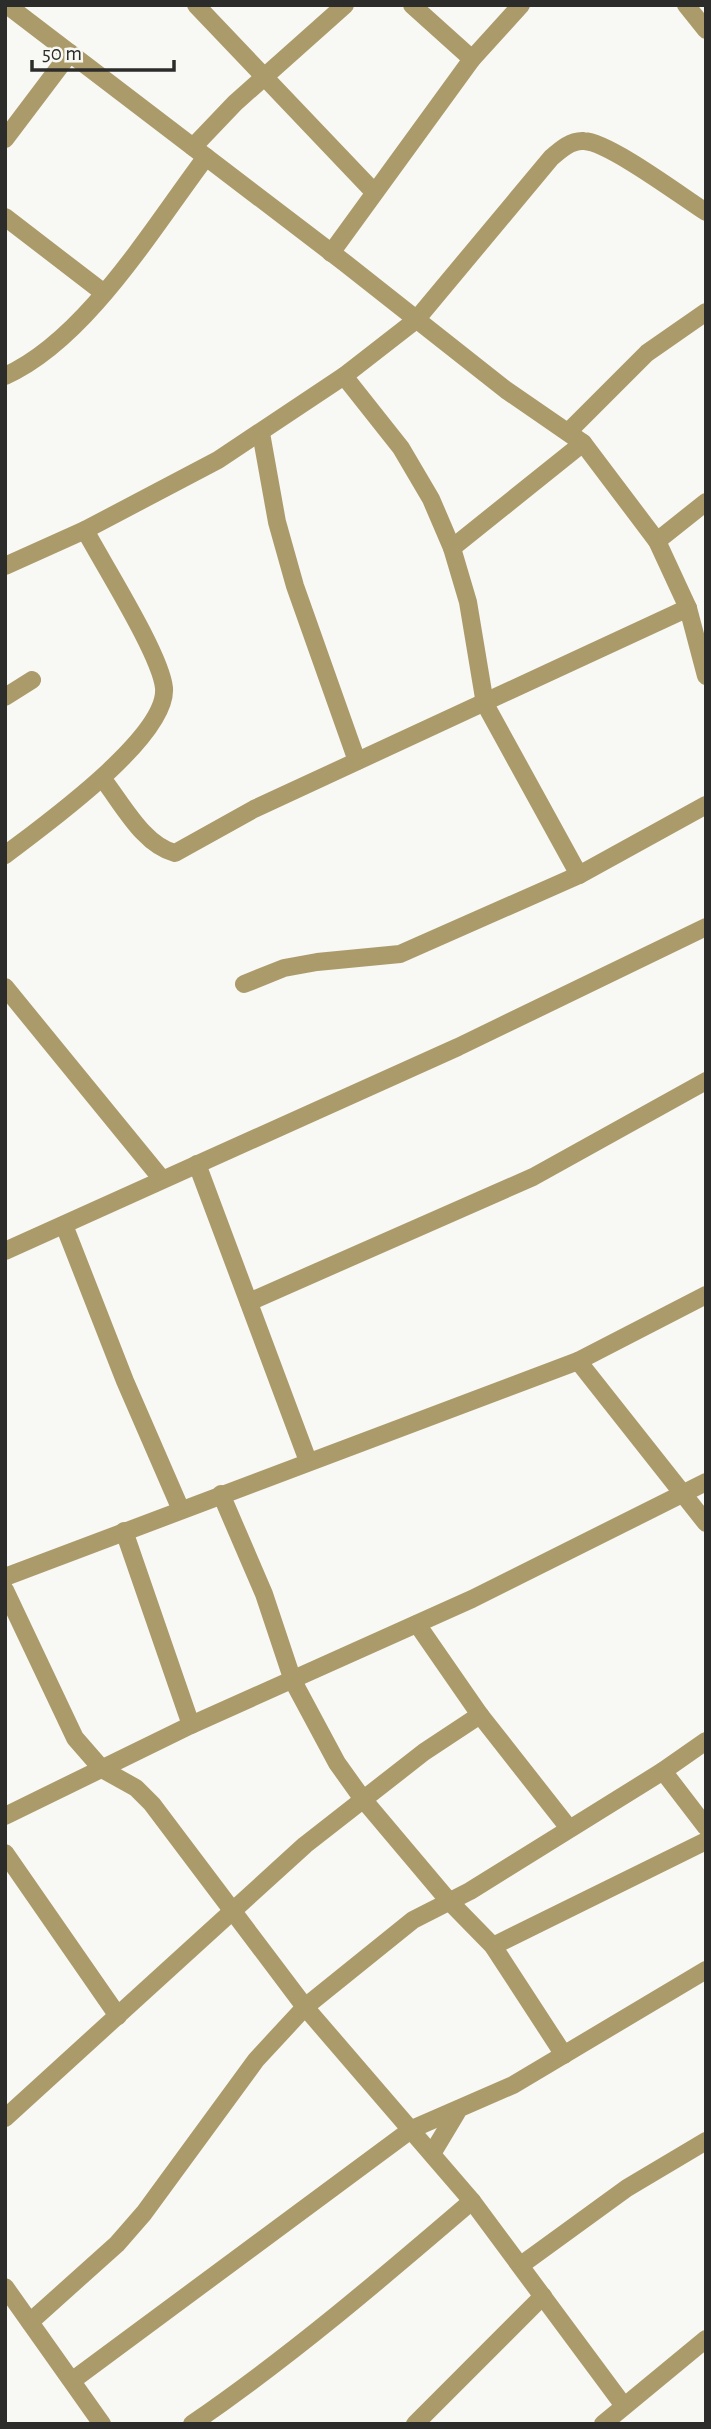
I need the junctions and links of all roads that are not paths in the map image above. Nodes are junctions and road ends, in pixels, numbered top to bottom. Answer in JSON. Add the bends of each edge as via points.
{"nodes":[{"id":1,"x":7,"y":5,"type":"edge"},
{"id":2,"x":196,"y":5,"type":"edge"},
{"id":3,"x":345,"y":5,"type":"edge"},
{"id":4,"x":412,"y":5,"type":"edge"},
{"id":5,"x":521,"y":5,"type":"edge"},
{"id":6,"x":686,"y":5,"type":"edge"},
{"id":7,"x":706,"y":30,"type":"edge"},
{"id":8,"x":70,"y":53,"type":"junction"},
{"id":9,"x":472,"y":59,"type":"junction"},
{"id":10,"x":263,"y":78,"type":"junction"},
{"id":11,"x":5,"y":139,"type":"edge"},
{"id":12,"x":199,"y":152,"type":"junction"},
{"id":13,"x":374,"y":192,"type":"junction"},
{"id":14,"x":706,"y":212,"type":"edge"},
{"id":15,"x":5,"y":217,"type":"edge"},
{"id":16,"x":331,"y":253,"type":"junction"},
{"id":17,"x":104,"y":293,"type":"junction"},
{"id":18,"x":706,"y":312,"type":"edge"},
{"id":19,"x":416,"y":320,"type":"junction"},
{"id":20,"x":5,"y":376,"type":"edge"},
{"id":21,"x":344,"y":376,"type":"junction"},
{"id":22,"x":569,"y":431,"type":"junction"},
{"id":23,"x":261,"y":433,"type":"junction"},
{"id":24,"x":583,"y":443,"type":"junction"},
{"id":25,"x":706,"y":502,"type":"edge"},
{"id":26,"x":85,"y":530,"type":"junction"},
{"id":27,"x":657,"y":541,"type":"junction"},
{"id":28,"x":452,"y":548,"type":"junction"},
{"id":29,"x":5,"y":566,"type":"edge"},
{"id":30,"x":688,"y":608,"type":"junction"},
{"id":31,"x":706,"y":676,"type":"edge"},
{"id":32,"x":32,"y":680,"type":"dead end"},
{"id":33,"x":5,"y":698,"type":"edge"},
{"id":34,"x":485,"y":704,"type":"junction"},
{"id":35,"x":357,"y":761,"type":"junction"},
{"id":36,"x":102,"y":778,"type":"junction"},
{"id":37,"x":706,"y":805,"type":"edge"},
{"id":38,"x":5,"y":855,"type":"edge"},
{"id":39,"x":579,"y":875,"type":"junction"},
{"id":40,"x":706,"y":927,"type":"edge"},
{"id":41,"x":244,"y":984,"type":"dead end"},
{"id":42,"x":5,"y":987,"type":"edge"},
{"id":43,"x":12,"y":1012,"type":"edge"},
{"id":44,"x":706,"y":1081,"type":"edge"},
{"id":45,"x":197,"y":1164,"type":"junction"},
{"id":46,"x":161,"y":1178,"type":"junction"},
{"id":47,"x":64,"y":1225,"type":"junction"},
{"id":48,"x":5,"y":1251,"type":"edge"},
{"id":49,"x":706,"y":1295,"type":"edge"},
{"id":50,"x":249,"y":1301,"type":"junction"},
{"id":51,"x":578,"y":1361,"type":"junction"},
{"id":52,"x":309,"y":1461,"type":"junction"},
{"id":53,"x":706,"y":1482,"type":"edge"},
{"id":54,"x":221,"y":1494,"type":"junction"},
{"id":55,"x":682,"y":1496,"type":"junction"},
{"id":56,"x":181,"y":1510,"type":"junction"},
{"id":57,"x":706,"y":1523,"type":"edge"},
{"id":58,"x":124,"y":1531,"type":"junction"},
{"id":59,"x":5,"y":1577,"type":"edge"},
{"id":60,"x":5,"y":1590,"type":"edge"},
{"id":61,"x":418,"y":1624,"type":"junction"},
{"id":62,"x":293,"y":1681,"type":"junction"},
{"id":63,"x":480,"y":1715,"type":"junction"},
{"id":64,"x":191,"y":1725,"type":"junction"},
{"id":65,"x":706,"y":1741,"type":"edge"},
{"id":66,"x":102,"y":1769,"type":"junction"},
{"id":67,"x":663,"y":1772,"type":"junction"},
{"id":68,"x":362,"y":1798,"type":"junction"},
{"id":69,"x":5,"y":1816,"type":"edge"},
{"id":70,"x":568,"y":1827,"type":"junction"},
{"id":71,"x":706,"y":1827,"type":"edge"},
{"id":72,"x":706,"y":1841,"type":"edge"},
{"id":73,"x":5,"y":1853,"type":"edge"},
{"id":74,"x":449,"y":1900,"type":"junction"},
{"id":75,"x":232,"y":1910,"type":"junction"},
{"id":76,"x":493,"y":1946,"type":"junction"},
{"id":77,"x":706,"y":1970,"type":"edge"},
{"id":78,"x":305,"y":2007,"type":"junction"},
{"id":79,"x":118,"y":2016,"type":"junction"},
{"id":80,"x":564,"y":2055,"type":"junction"},
{"id":81,"x":457,"y":2112,"type":"junction"},
{"id":82,"x":5,"y":2118,"type":"edge"},
{"id":83,"x":412,"y":2129,"type":"junction"},
{"id":84,"x":706,"y":2141,"type":"edge"},
{"id":85,"x":433,"y":2152,"type":"junction"},
{"id":86,"x":472,"y":2201,"type":"junction"},
{"id":87,"x":521,"y":2265,"type":"junction"},
{"id":88,"x":5,"y":2287,"type":"edge"},
{"id":89,"x":543,"y":2296,"type":"junction"},
{"id":90,"x":30,"y":2322,"type":"junction"},
{"id":91,"x":706,"y":2339,"type":"edge"},
{"id":92,"x":73,"y":2380,"type":"junction"},
{"id":93,"x":624,"y":2406,"type":"junction"},
{"id":94,"x":607,"y":2422,"type":"edge"},
{"id":95,"x":102,"y":2424,"type":"edge"},
{"id":96,"x":192,"y":2424,"type":"edge"},
{"id":97,"x":415,"y":2424,"type":"edge"}],
"edges":[{"from":1,"to":8,"type":"street"},
{"from":2,"to":10,"type":"street"},
{"from":3,"to":10,"type":"street"},
{"from":4,"to":9,"type":"street"},
{"from":5,"to":9,"type":"street"},
{"from":6,"to":7,"type":"street"},
{"from":8,"to":11,"type":"street"},
{"from":8,"to":12,"type":"street"},
{"from":9,"to":13,"type":"street"},
{"from":10,"to":12,"type":"street"},
{"from":10,"to":13,"type":"street"},
{"from":12,"to":16,"type":"street"},
{"from":12,"to":17,"type":"street"},
{"from":13,"to":16,"type":"street"},
{"from":14,"to":19,"type":"street","via":[[603,147],[581,141],[568,145],[551,158]]},
{"from":15,"to":17,"type":"street"},
{"from":16,"to":19,"type":"street"},
{"from":17,"to":20,"type":"street","via":[[49,351]]},
{"from":18,"to":22,"type":"street","via":[[647,353]]},
{"from":19,"to":21,"type":"street"},
{"from":19,"to":22,"type":"street","via":[[506,390]]},
{"from":21,"to":23,"type":"street"},
{"from":21,"to":28,"type":"street","via":[[401,448],[431,499]]},
{"from":22,"to":24,"type":"street"},
{"from":23,"to":26,"type":"street"},
{"from":23,"to":35,"type":"street","via":[[277,522],[295,586]]},
{"from":24,"to":27,"type":"street"},
{"from":24,"to":28,"type":"street"},
{"from":25,"to":27,"type":"street"},
{"from":26,"to":29,"type":"street"},
{"from":26,"to":36,"type":"street","via":[[155,660],[164,686],[163,704],[155,720]]},
{"from":27,"to":30,"type":"street"},
{"from":28,"to":34,"type":"street","via":[[477,640]]},
{"from":30,"to":31,"type":"street"},
{"from":30,"to":34,"type":"street"},
{"from":32,"to":33,"type":"street"},
{"from":34,"to":35,"type":"street"},
{"from":34,"to":39,"type":"street"},
{"from":35,"to":36,"type":"street","via":[[254,809],[176,853],[162,849],[146,835]]},
{"from":36,"to":38,"type":"street"},
{"from":37,"to":39,"type":"street"},
{"from":39,"to":41,"type":"street","via":[[400,954],[284,968]]},
{"from":40,"to":45,"type":"street","via":[[582,989]]},
{"from":42,"to":43,"type":"street"},
{"from":43,"to":46,"type":"street"},
{"from":44,"to":50,"type":"street","via":[[533,1177]]},
{"from":45,"to":46,"type":"street"},
{"from":45,"to":50,"type":"street"},
{"from":46,"to":47,"type":"street"},
{"from":47,"to":48,"type":"street"},
{"from":47,"to":56,"type":"street"},
{"from":49,"to":51,"type":"street"},
{"from":50,"to":52,"type":"street"},
{"from":51,"to":52,"type":"street"},
{"from":51,"to":55,"type":"street"},
{"from":52,"to":54,"type":"street"},
{"from":53,"to":55,"type":"street"},
{"from":54,"to":56,"type":"street"},
{"from":54,"to":62,"type":"street","via":[[264,1594]]},
{"from":55,"to":57,"type":"street"},
{"from":55,"to":61,"type":"street"},
{"from":56,"to":58,"type":"street"},
{"from":58,"to":59,"type":"street"},
{"from":58,"to":64,"type":"street"},
{"from":60,"to":66,"type":"street","via":[[75,1738]]},
{"from":61,"to":62,"type":"street"},
{"from":61,"to":63,"type":"street"},
{"from":62,"to":64,"type":"street"},
{"from":62,"to":68,"type":"street","via":[[337,1763]]},
{"from":63,"to":68,"type":"street"},
{"from":63,"to":70,"type":"street"},
{"from":64,"to":66,"type":"street"},
{"from":65,"to":67,"type":"street"},
{"from":66,"to":69,"type":"street"},
{"from":66,"to":75,"type":"street","via":[[145,1795]]},
{"from":67,"to":70,"type":"street"},
{"from":67,"to":71,"type":"street"},
{"from":68,"to":74,"type":"street"},
{"from":68,"to":75,"type":"street"},
{"from":70,"to":74,"type":"street"},
{"from":72,"to":76,"type":"street"},
{"from":73,"to":79,"type":"street"},
{"from":74,"to":76,"type":"street"},
{"from":74,"to":78,"type":"street","via":[[414,1920]]},
{"from":75,"to":78,"type":"street"},
{"from":75,"to":79,"type":"street"},
{"from":76,"to":80,"type":"street"},
{"from":77,"to":80,"type":"street"},
{"from":78,"to":83,"type":"street"},
{"from":78,"to":90,"type":"street","via":[[250,2068],[117,2244]]},
{"from":79,"to":82,"type":"street"},
{"from":80,"to":81,"type":"street"},
{"from":81,"to":83,"type":"street"},
{"from":81,"to":85,"type":"street"},
{"from":83,"to":85,"type":"street"},
{"from":83,"to":92,"type":"street"},
{"from":84,"to":87,"type":"street","via":[[627,2188]]},
{"from":85,"to":86,"type":"street"},
{"from":86,"to":87,"type":"street"},
{"from":86,"to":96,"type":"street","via":[[335,2319]]},
{"from":87,"to":89,"type":"street"},
{"from":88,"to":90,"type":"street"},
{"from":89,"to":93,"type":"street"},
{"from":89,"to":97,"type":"street"},
{"from":90,"to":92,"type":"street"},
{"from":91,"to":93,"type":"street"},
{"from":92,"to":95,"type":"street"},
{"from":93,"to":94,"type":"street"}]}
